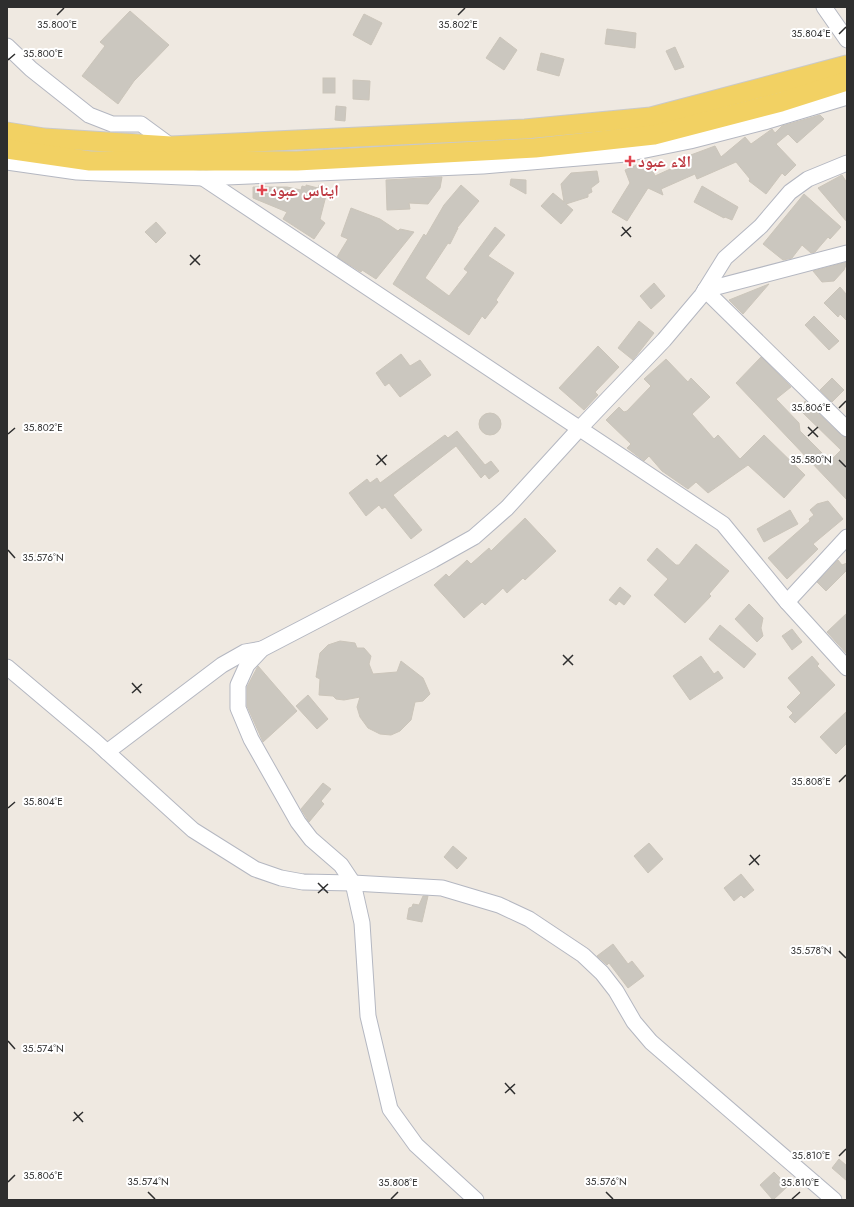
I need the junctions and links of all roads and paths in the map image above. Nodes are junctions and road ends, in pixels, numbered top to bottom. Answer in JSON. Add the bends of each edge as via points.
{"nodes":[{"id":1,"x":824,"y":7,"type":"edge"},
{"id":2,"x":847,"y":40,"type":"edge"},
{"id":3,"x":7,"y":46,"type":"edge"},
{"id":4,"x":847,"y":65,"type":"edge"},
{"id":5,"x":847,"y":81,"type":"edge"},
{"id":6,"x":847,"y":97,"type":"edge"},
{"id":7,"x":7,"y":132,"type":"edge"},
{"id":8,"x":171,"y":146,"type":"junction"},
{"id":9,"x":7,"y":149,"type":"edge"},
{"id":10,"x":7,"y":162,"type":"edge"},
{"id":11,"x":847,"y":163,"type":"edge"},
{"id":12,"x":203,"y":178,"type":"junction"},
{"id":13,"x":847,"y":253,"type":"edge"},
{"id":14,"x":705,"y":290,"type":"junction"},
{"id":15,"x":580,"y":428,"type":"junction"},
{"id":16,"x":847,"y":429,"type":"edge"},
{"id":17,"x":847,"y":537,"type":"edge"},
{"id":18,"x":787,"y":602,"type":"junction"},
{"id":19,"x":262,"y":649,"type":"junction"},
{"id":20,"x":7,"y":667,"type":"edge"},
{"id":21,"x":847,"y":668,"type":"edge"},
{"id":22,"x":107,"y":752,"type":"junction"},
{"id":23,"x":353,"y":883,"type":"junction"},
{"id":24,"x":476,"y":1200,"type":"edge"},
{"id":25,"x":834,"y":1200,"type":"edge"}],
"edges":[{"from":1,"to":2,"type":"street"},
{"from":3,"to":8,"type":"street","via":[[31,69],[89,114],[112,124],[141,124]]},
{"from":4,"to":8,"type":"main road","via":[[651,117],[525,129]]},
{"from":5,"to":9,"type":"main road","via":[[781,102],[654,135],[535,148],[298,161],[90,161]]},
{"from":6,"to":12,"type":"street","via":[[698,139],[626,154],[483,166]]},
{"from":7,"to":8,"type":"main road","via":[[44,138]]},
{"from":10,"to":12,"type":"street","via":[[77,172]]},
{"from":11,"to":14,"type":"street","via":[[808,179],[790,192],[761,226],[725,258]]},
{"from":12,"to":15,"type":"street"},
{"from":13,"to":14,"type":"street"},
{"from":14,"to":15,"type":"street","via":[[664,340]]},
{"from":14,"to":16,"type":"street"},
{"from":15,"to":18,"type":"street","via":[[723,524]]},
{"from":15,"to":19,"type":"street","via":[[507,508],[474,537]]},
{"from":17,"to":18,"type":"street"},
{"from":18,"to":21,"type":"street"},
{"from":19,"to":22,"type":"street","via":[[245,652],[222,665]]},
{"from":19,"to":23,"type":"street","via":[[247,665],[238,685],[238,708],[298,822],[311,839],[341,865]]},
{"from":20,"to":22,"type":"street"},
{"from":22,"to":23,"type":"street","via":[[193,830],[255,869],[302,882]]},
{"from":23,"to":24,"type":"street","via":[[362,923],[368,1016],[390,1109],[416,1145]]},
{"from":23,"to":25,"type":"street","via":[[442,888],[499,905],[529,919],[583,955],[616,990],[634,1022],[651,1042]]}]}
